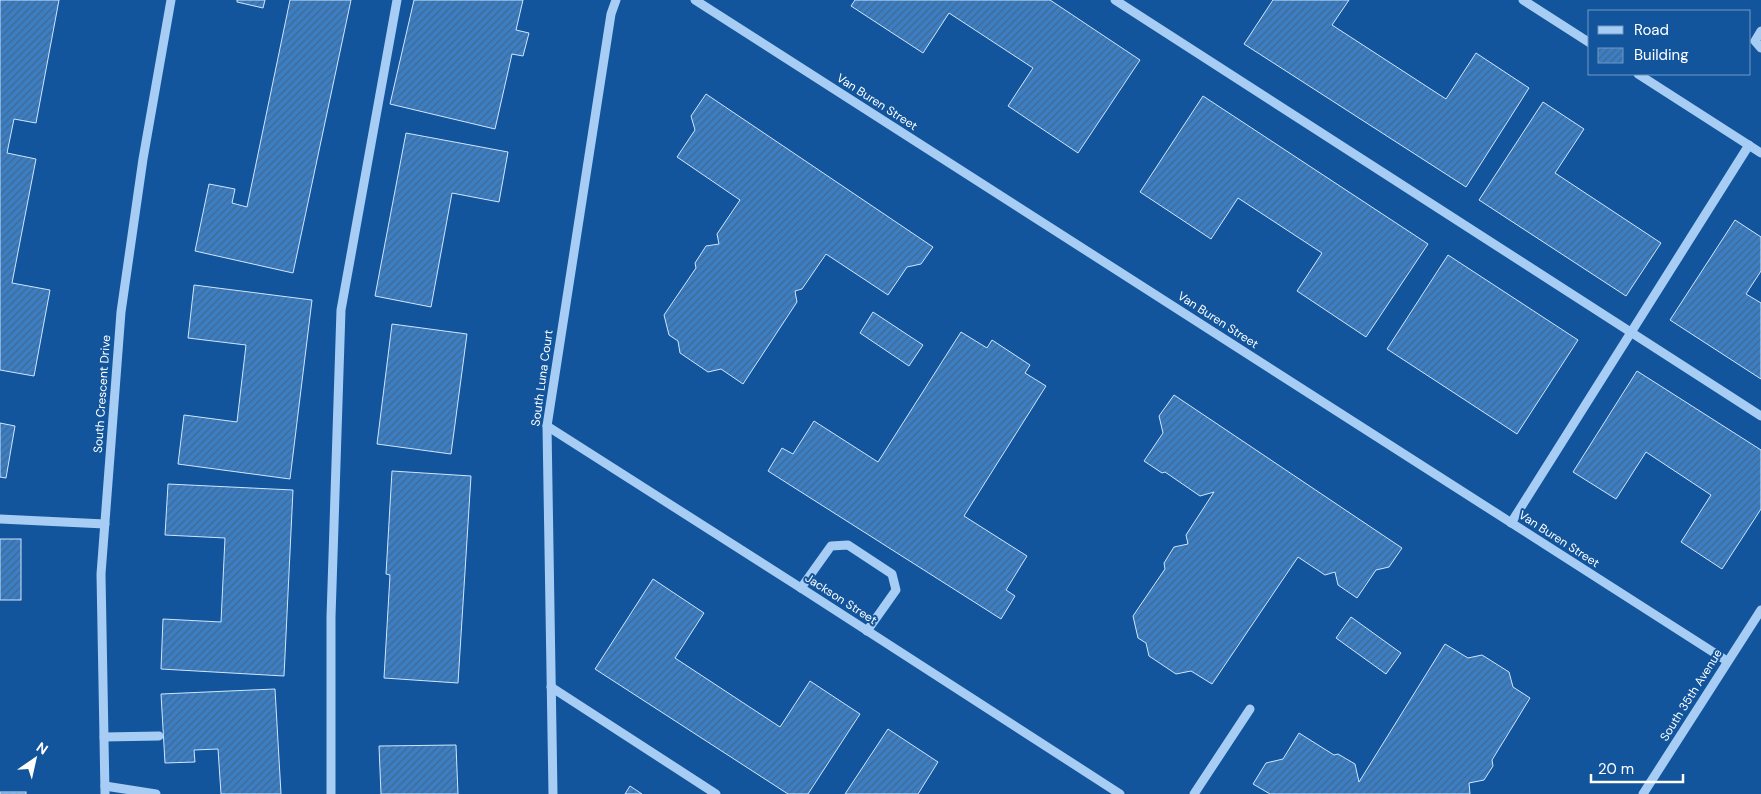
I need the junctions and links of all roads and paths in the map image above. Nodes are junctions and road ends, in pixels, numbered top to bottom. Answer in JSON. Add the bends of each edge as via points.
{"nodes":[{"id":1,"x":171,"y":0,"type":"edge"},
{"id":2,"x":397,"y":0,"type":"edge"},
{"id":3,"x":616,"y":0,"type":"edge"},
{"id":4,"x":695,"y":0,"type":"edge"},
{"id":5,"x":1115,"y":0,"type":"edge"},
{"id":6,"x":1523,"y":0,"type":"edge"},
{"id":7,"x":1761,"y":31,"type":"edge"},
{"id":8,"x":1588,"y":42,"type":"edge"},
{"id":9,"x":1761,"y":48,"type":"edge"},
{"id":10,"x":1640,"y":75,"type":"edge"},
{"id":11,"x":1749,"y":145,"type":"junction"},
{"id":12,"x":1761,"y":153,"type":"edge"},
{"id":13,"x":1631,"y":332,"type":"junction"},
{"id":14,"x":1761,"y":416,"type":"edge"},
{"id":15,"x":547,"y":426,"type":"junction"},
{"id":16,"x":0,"y":519,"type":"edge"},
{"id":17,"x":1511,"y":523,"type":"junction"},
{"id":18,"x":105,"y":524,"type":"junction"},
{"id":19,"x":801,"y":588,"type":"junction"},
{"id":20,"x":1761,"y":610,"type":"edge"},
{"id":21,"x":867,"y":631,"type":"junction"},
{"id":22,"x":1727,"y":662,"type":"junction"},
{"id":23,"x":551,"y":687,"type":"junction"},
{"id":24,"x":1250,"y":709,"type":"dead end"},
{"id":25,"x":159,"y":736,"type":"dead end"},
{"id":26,"x":104,"y":737,"type":"junction"},
{"id":27,"x":105,"y":790,"type":"edge"},
{"id":28,"x":156,"y":794,"type":"edge"},
{"id":29,"x":331,"y":794,"type":"edge"},
{"id":30,"x":553,"y":794,"type":"edge"},
{"id":31,"x":716,"y":794,"type":"edge"},
{"id":32,"x":1120,"y":794,"type":"edge"},
{"id":33,"x":1194,"y":794,"type":"edge"},
{"id":34,"x":1643,"y":794,"type":"edge"}],
"edges":[{"from":1,"to":18,"type":"street","name":"South Crescent Drive","via":[[121,312]]},
{"from":2,"to":29,"type":"street","via":[[341,310],[332,617]]},
{"from":3,"to":15,"type":"street","name":"South Luna Court","via":[[611,14]]},
{"from":4,"to":17,"type":"street","name":"Van Buren Street"},
{"from":5,"to":13,"type":"street"},
{"from":6,"to":8,"type":"street"},
{"from":7,"to":9,"type":"street","via":[[1755,41]]},
{"from":10,"to":11,"type":"street"},
{"from":11,"to":12,"type":"street"},
{"from":11,"to":13,"type":"street"},
{"from":13,"to":14,"type":"street"},
{"from":13,"to":17,"type":"street"},
{"from":15,"to":19,"type":"street","name":"Jackson Street"},
{"from":15,"to":23,"type":"street","name":"South Luna Court"},
{"from":16,"to":18,"type":"street"},
{"from":17,"to":22,"type":"street","name":"Van Buren Street"},
{"from":18,"to":26,"type":"street","name":"South Crescent Drive","via":[[101,574]]},
{"from":19,"to":21,"type":"street","name":"Jackson Street"},
{"from":19,"to":21,"type":"street","via":[[831,546],[848,545],[892,574],[896,590]]},
{"from":20,"to":22,"type":"street","name":"South 35th Avenue"},
{"from":21,"to":32,"type":"street","name":"Jackson Street"},
{"from":22,"to":34,"type":"street","name":"South 35th Avenue"},
{"from":23,"to":30,"type":"street","name":"South Luna Court"},
{"from":23,"to":31,"type":"street"},
{"from":24,"to":33,"type":"street"},
{"from":25,"to":26,"type":"street"},
{"from":26,"to":27,"type":"street","name":"South Crescent Drive"},
{"from":27,"to":28,"type":"street"}]}
